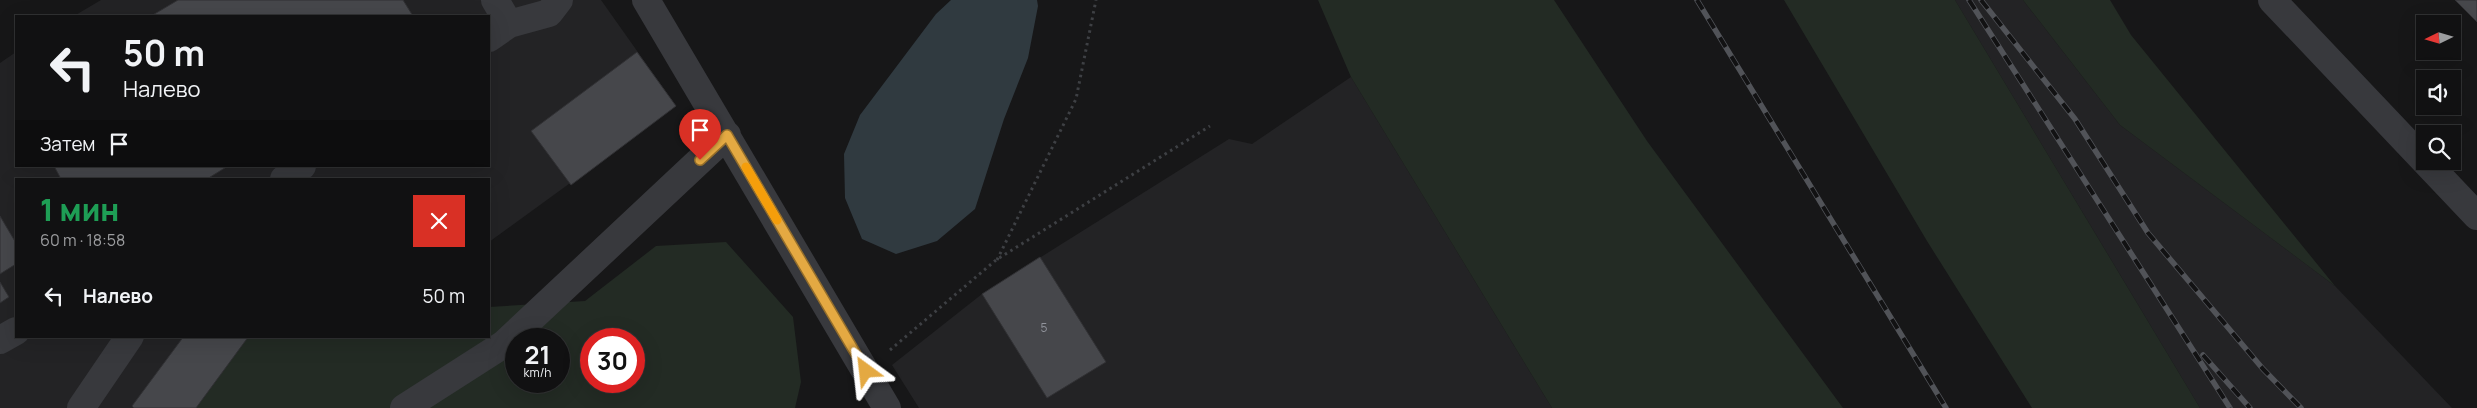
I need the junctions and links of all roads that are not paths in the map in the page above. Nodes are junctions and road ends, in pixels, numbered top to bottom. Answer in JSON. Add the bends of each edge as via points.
{"nodes":[{"id":1,"x":495,"y":0,"type":"edge"},
{"id":2,"x":559,"y":0,"type":"edge"},
{"id":3,"x":646,"y":0,"type":"edge"},
{"id":4,"x":2272,"y":0,"type":"edge"},
{"id":5,"x":499,"y":31,"type":"edge"},
{"id":6,"x":727,"y":135,"type":"junction"},
{"id":7,"x":301,"y":167,"type":"edge"},
{"id":8,"x":285,"y":178,"type":"edge"},
{"id":9,"x":2477,"y":216,"type":"edge"},
{"id":10,"x":15,"y":332,"type":"edge"},
{"id":11,"x":129,"y":338,"type":"edge"},
{"id":12,"x":0,"y":340,"type":"edge"},
{"id":13,"x":81,"y":408,"type":"edge"},
{"id":14,"x":404,"y":408,"type":"edge"},
{"id":15,"x":888,"y":408,"type":"edge"}],
"edges":[{"from":1,"to":5,"type":"street"},
{"from":2,"to":5,"type":"street","via":[[549,13]]},
{"from":3,"to":6,"type":"street"},
{"from":4,"to":9,"type":"street"},
{"from":6,"to":14,"type":"street","via":[[504,344]]},
{"from":6,"to":15,"type":"street"},
{"from":7,"to":8,"type":"street"},
{"from":10,"to":12,"type":"street"},
{"from":11,"to":13,"type":"street"}]}
